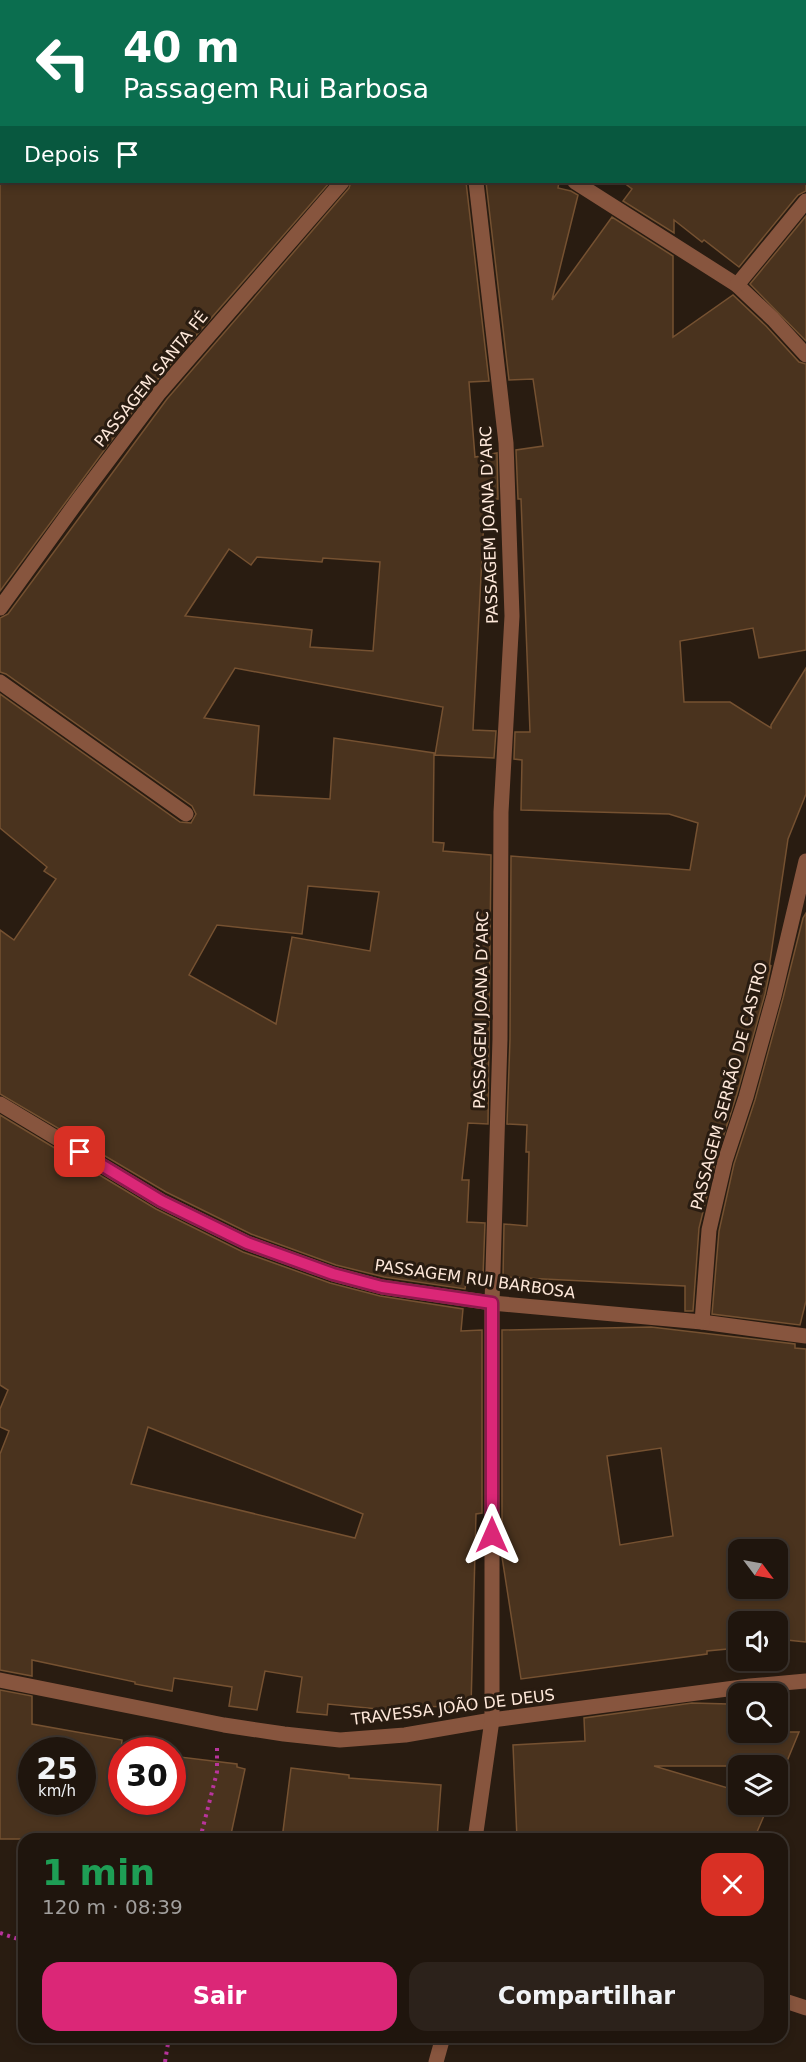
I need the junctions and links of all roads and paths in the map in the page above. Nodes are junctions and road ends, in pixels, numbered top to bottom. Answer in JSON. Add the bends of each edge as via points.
{"nodes":[{"id":1,"x":341,"y":183,"type":"edge"},
{"id":2,"x":476,"y":183,"type":"edge"},
{"id":3,"x":577,"y":183,"type":"edge"},
{"id":4,"x":806,"y":201,"type":"edge"},
{"id":5,"x":737,"y":285,"type":"junction"},
{"id":6,"x":806,"y":355,"type":"edge"},
{"id":7,"x":0,"y":609,"type":"edge"},
{"id":8,"x":0,"y":682,"type":"edge"},
{"id":9,"x":186,"y":814,"type":"dead end"},
{"id":10,"x":806,"y":861,"type":"edge"},
{"id":11,"x":0,"y":1104,"type":"edge"},
{"id":12,"x":492,"y":1303,"type":"junction"},
{"id":13,"x":702,"y":1322,"type":"junction"},
{"id":14,"x":806,"y":1336,"type":"edge"},
{"id":15,"x":0,"y":1680,"type":"edge"},
{"id":16,"x":806,"y":1681,"type":"edge"},
{"id":17,"x":492,"y":1720,"type":"junction"},
{"id":18,"x":217,"y":1723,"type":"junction"},
{"id":19,"x":202,"y":1833,"type":"edge"},
{"id":20,"x":476,"y":1833,"type":"edge"},
{"id":21,"x":0,"y":1933,"type":"edge"},
{"id":22,"x":18,"y":1939,"type":"edge"},
{"id":23,"x":788,"y":2002,"type":"edge"},
{"id":24,"x":806,"y":2008,"type":"edge"},
{"id":25,"x":168,"y":2043,"type":"edge"},
{"id":26,"x":441,"y":2043,"type":"edge"},
{"id":27,"x":165,"y":2062,"type":"edge"},
{"id":28,"x":436,"y":2062,"type":"edge"}],
"edges":[{"from":1,"to":7,"type":"street","name":"PASSAGEM SANTA FÉ","via":[[159,393]]},
{"from":2,"to":12,"type":"street","name":"PASSAGEM JOANA D’ARC","via":[[506,443],[512,616],[501,812],[500,1039]]},
{"from":3,"to":5,"type":"street"},
{"from":4,"to":5,"type":"street"},
{"from":5,"to":6,"type":"street"},
{"from":8,"to":9,"type":"street"},
{"from":10,"to":13,"type":"street","name":"PASSAGEM SERRÃO DE CASTRO","via":[[774,996],[724,1161],[709,1230]]},
{"from":11,"to":12,"type":"street","name":"PASSAGEM RUI BARBOSA","via":[[161,1201],[247,1243],[382,1287]]},
{"from":12,"to":13,"type":"street","name":"PASSAGEM RUI BARBOSA"},
{"from":12,"to":17,"type":"street","name":"PASSAGEM JOANA D’ARC"},
{"from":13,"to":14,"type":"street","name":"PASSAGEM RUI BARBOSA"},
{"from":15,"to":18,"type":"street","name":"TRAVESSA JOÃO DE DEUS"},
{"from":16,"to":17,"type":"street","name":"TRAVESSA JOÃO DE DEUS"},
{"from":17,"to":18,"type":"street","name":"TRAVESSA JOÃO DE DEUS","via":[[340,1740]]},
{"from":17,"to":20,"type":"street","name":"PASSAGEM JOANA D’ARC"},
{"from":18,"to":19,"type":"path","via":[[217,1772]]},
{"from":21,"to":22,"type":"path"},
{"from":23,"to":24,"type":"street"},
{"from":25,"to":27,"type":"path"},
{"from":26,"to":28,"type":"street"}]}
